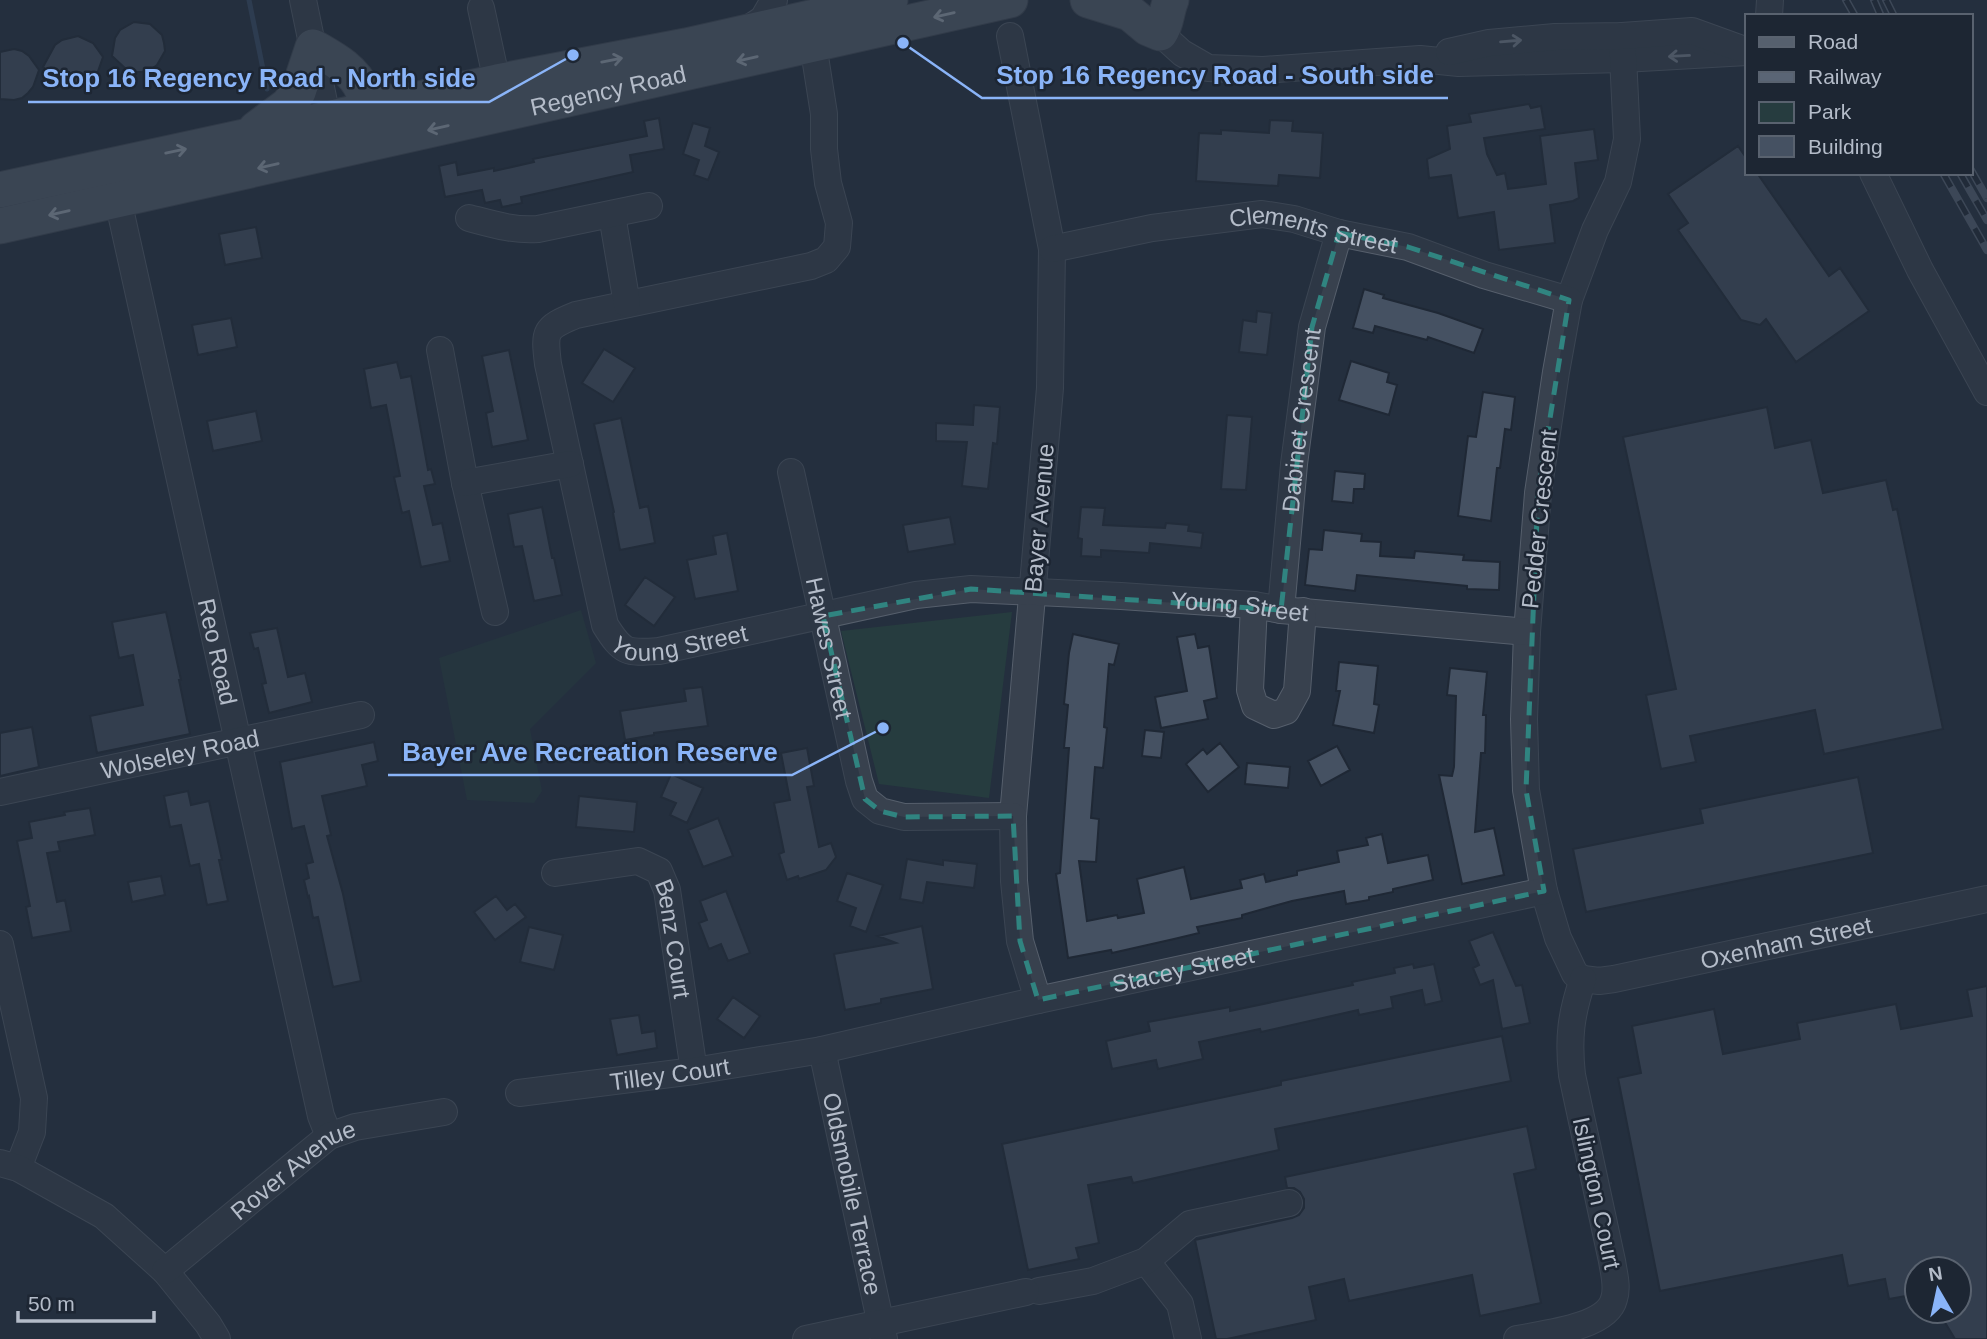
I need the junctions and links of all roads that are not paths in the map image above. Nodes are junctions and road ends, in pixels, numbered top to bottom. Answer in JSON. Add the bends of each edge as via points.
{"nodes":[{"id":1,"x":303,"y":0,"type":"edge"},
{"id":2,"x":774,"y":0,"type":"edge"},
{"id":3,"x":883,"y":0,"type":"edge"},
{"id":4,"x":1010,"y":0,"type":"edge"},
{"id":5,"x":1087,"y":0,"type":"edge"},
{"id":6,"x":1171,"y":0,"type":"edge"},
{"id":7,"x":481,"y":8,"type":"dead end"},
{"id":8,"x":810,"y":32,"type":"junction"},
{"id":9,"x":1160,"y":33,"type":"junction"},
{"id":10,"x":740,"y":34,"type":"junction"},
{"id":11,"x":1010,"y":36,"type":"dead end"},
{"id":12,"x":313,"y":47,"type":"junction"},
{"id":13,"x":1622,"y":47,"type":"junction"},
{"id":14,"x":1745,"y":50,"type":"edge"},
{"id":15,"x":501,"y":98,"type":"junction"},
{"id":16,"x":393,"y":105,"type":"junction"},
{"id":17,"x":331,"y":135,"type":"junction"},
{"id":18,"x":247,"y":136,"type":"junction"},
{"id":19,"x":109,"y":166,"type":"junction"},
{"id":20,"x":1874,"y":175,"type":"edge"},
{"id":21,"x":0,"y":190,"type":"edge"},
{"id":22,"x":118,"y":200,"type":"junction"},
{"id":23,"x":649,"y":206,"type":"dead end"},
{"id":24,"x":612,"y":215,"type":"junction"},
{"id":25,"x":469,"y":218,"type":"dead end"},
{"id":26,"x":0,"y":226,"type":"edge"},
{"id":27,"x":1339,"y":233,"type":"junction"},
{"id":28,"x":1052,"y":249,"type":"junction"},
{"id":29,"x":1569,"y":300,"type":"junction"},
{"id":30,"x":627,"y":304,"type":"junction"},
{"id":31,"x":440,"y":350,"type":"dead end"},
{"id":32,"x":1987,"y":392,"type":"edge"},
{"id":33,"x":570,"y":464,"type":"junction"},
{"id":34,"x":791,"y":472,"type":"dead end"},
{"id":35,"x":465,"y":483,"type":"junction"},
{"id":36,"x":1033,"y":591,"type":"junction"},
{"id":37,"x":1254,"y":605,"type":"junction"},
{"id":38,"x":1292,"y":610,"type":"junction"},
{"id":39,"x":495,"y":612,"type":"dead end"},
{"id":40,"x":823,"y":616,"type":"junction"},
{"id":41,"x":1527,"y":632,"type":"junction"},
{"id":42,"x":361,"y":715,"type":"dead end"},
{"id":43,"x":238,"y":741,"type":"junction"},
{"id":44,"x":0,"y":792,"type":"edge"},
{"id":45,"x":1013,"y":816,"type":"junction"},
{"id":46,"x":555,"y":873,"type":"dead end"},
{"id":47,"x":1544,"y":891,"type":"junction"},
{"id":48,"x":1987,"y":899,"type":"edge"},
{"id":49,"x":0,"y":944,"type":"edge"},
{"id":50,"x":1583,"y":979,"type":"junction"},
{"id":51,"x":1038,"y":1000,"type":"junction"},
{"id":52,"x":822,"y":1050,"type":"junction"},
{"id":53,"x":694,"y":1071,"type":"junction"},
{"id":54,"x":519,"y":1093,"type":"dead end"},
{"id":55,"x":444,"y":1112,"type":"dead end"},
{"id":56,"x":329,"y":1136,"type":"junction"},
{"id":57,"x":9,"y":1165,"type":"edge"},
{"id":58,"x":1289,"y":1202,"type":"dead end"},
{"id":59,"x":1146,"y":1261,"type":"junction"},
{"id":60,"x":165,"y":1271,"type":"junction"},
{"id":61,"x":883,"y":1331,"type":"edge"},
{"id":62,"x":217,"y":1339,"type":"edge"},
{"id":63,"x":807,"y":1339,"type":"edge"},
{"id":64,"x":1188,"y":1339,"type":"edge"},
{"id":65,"x":1517,"y":1339,"type":"edge"}],
"edges":[{"from":1,"to":12,"type":"street"},
{"from":2,"to":10,"type":"street","via":[[763,19]]},
{"from":3,"to":8,"type":"main road","name":"Regency Road"},
{"from":4,"to":8,"type":"main road","name":"Regency Road","one_way":true},
{"from":5,"to":9,"type":"main road","via":[[1130,13]]},
{"from":6,"to":9,"type":"main road"},
{"from":7,"to":15,"type":"street"},
{"from":8,"to":10,"type":"main road","name":"Regency Road"},
{"from":8,"to":15,"type":"main road","name":"Regency Road","one_way":true},
{"from":8,"to":30,"type":"street","name":"Young Street","via":[[824,114],[828,183],[839,223],[837,247],[826,260],[811,266]]},
{"from":9,"to":13,"type":"street","via":[[1208,68],[1263,70],[1420,60],[1489,43],[1555,37]]},
{"from":15,"to":10,"type":"main road","name":"Regency Road","one_way":true},
{"from":11,"to":28,"type":"street","name":"Bayer Avenue"},
{"from":12,"to":16,"type":"main road","via":[[341,63],[363,91]]},
{"from":12,"to":17,"type":"street"},
{"from":12,"to":18,"type":"main road","via":[[298,92]]},
{"from":13,"to":14,"type":"street","via":[[1692,31]]},
{"from":13,"to":29,"type":"street","name":"Pedder Crescent","via":[[1627,139],[1618,182]]},
{"from":15,"to":16,"type":"main road","name":"Regency Road"},
{"from":15,"to":17,"type":"main road","name":"Regency Road","one_way":true},
{"from":16,"to":17,"type":"main road","name":"Regency Road"},
{"from":17,"to":18,"type":"main road","name":"Regency Road"},
{"from":17,"to":22,"type":"main road","name":"Regency Road","one_way":true},
{"from":19,"to":18,"type":"main road","name":"Regency Road","one_way":true},
{"from":19,"to":21,"type":"main road","name":"Regency Road"},
{"from":19,"to":22,"type":"street","name":"Reo Road"},
{"from":20,"to":32,"type":"street"},
{"from":22,"to":26,"type":"main road","name":"Regency Road","one_way":true},
{"from":22,"to":43,"type":"street","name":"Reo Road"},
{"from":23,"to":24,"type":"street"},
{"from":24,"to":25,"type":"street","via":[[523,230]]},
{"from":24,"to":30,"type":"street"},
{"from":27,"to":28,"type":"street","name":"Clements Street","via":[[1262,214],[1152,228]]},
{"from":27,"to":29,"type":"street","name":"Clements Street","via":[[1408,247]]},
{"from":27,"to":38,"type":"street","name":"Dabinet Crescent","via":[[1312,327],[1294,464]]},
{"from":28,"to":36,"type":"street","name":"Bayer Avenue","via":[[1050,388]]},
{"from":29,"to":41,"type":"street","name":"Pedder Crescent","via":[[1538,494]]},
{"from":30,"to":33,"type":"street","name":"Young Street","via":[[554,324],[545,340]]},
{"from":31,"to":35,"type":"street"},
{"from":33,"to":35,"type":"street"},
{"from":33,"to":40,"type":"street","name":"Young Street","via":[[605,625],[616,642],[631,653]]},
{"from":34,"to":40,"type":"street","name":"Hawes Street"},
{"from":35,"to":39,"type":"street"},
{"from":36,"to":37,"type":"street","name":"Young Street"},
{"from":36,"to":40,"type":"street","name":"Young Street","via":[[958,590]]},
{"from":36,"to":45,"type":"street","name":"Bayer Avenue"},
{"from":37,"to":38,"type":"street","name":"Young Street"},
{"from":37,"to":38,"type":"street","name":"Dabinet Crescent","via":[[1251,690],[1255,706],[1273,715],[1286,711],[1297,691]]},
{"from":38,"to":41,"type":"street","name":"Young Street"},
{"from":40,"to":45,"type":"street","name":"Hawes Street","via":[[865,799],[880,811],[904,817]]},
{"from":41,"to":47,"type":"street","name":"Pedder Crescent","via":[[1526,790]]},
{"from":42,"to":43,"type":"street","name":"Wolseley Road"},
{"from":43,"to":44,"type":"street","name":"Wolseley Road"},
{"from":43,"to":56,"type":"street","name":"Reo Road"},
{"from":45,"to":51,"type":"street","name":"Bayer Avenue","via":[[1020,941]]},
{"from":46,"to":53,"type":"street","name":"Benz Court","via":[[638,861],[659,871],[667,890]]},
{"from":47,"to":50,"type":"street","name":"Pedder Crescent","via":[[1569,963]]},
{"from":47,"to":51,"type":"street","name":"Stacey Street"},
{"from":48,"to":50,"type":"street","name":"Oxenham Street","via":[[1614,979]]},
{"from":49,"to":57,"type":"street","via":[[34,1098],[32,1132]]},
{"from":50,"to":65,"type":"street","name":"Islington Court","via":[[1569,1049],[1616,1283],[1614,1302],[1591,1322]]},
{"from":51,"to":52,"type":"street","name":"Stacey Street"},
{"from":52,"to":53,"type":"street","name":"Tilley Court"},
{"from":52,"to":61,"type":"street","name":"Oldsmobile Terrace"},
{"from":53,"to":54,"type":"street","name":"Tilley Court"},
{"from":55,"to":56,"type":"street","name":"Rover Avenue"},
{"from":56,"to":60,"type":"street","name":"Rover Avenue"},
{"from":57,"to":60,"type":"street","via":[[104,1216]]},
{"from":58,"to":59,"type":"street","via":[[1190,1224]]},
{"from":59,"to":61,"type":"street","via":[[1093,1281]]},
{"from":59,"to":64,"type":"street","via":[[1180,1304]]},
{"from":60,"to":62,"type":"street"},
{"from":61,"to":63,"type":"street"}]}
